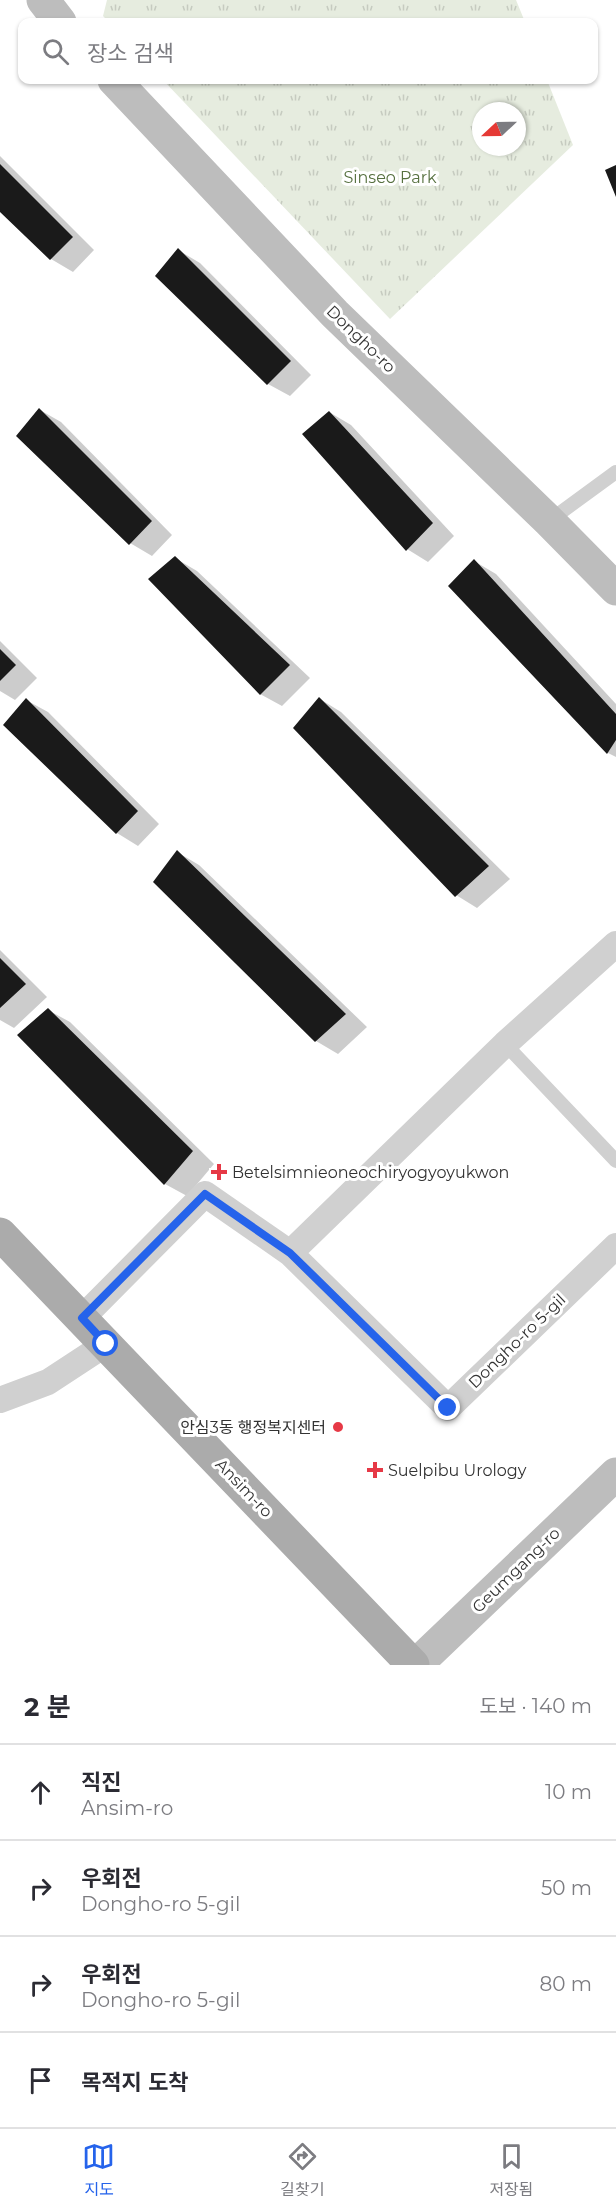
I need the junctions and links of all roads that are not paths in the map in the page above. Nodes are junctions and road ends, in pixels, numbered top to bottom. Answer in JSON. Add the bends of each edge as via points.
{"nodes":[{"id":1,"x":43,"y":0,"type":"edge"},
{"id":2,"x":57,"y":18,"type":"edge"},
{"id":3,"x":118,"y":84,"type":"edge"},
{"id":4,"x":616,"y":471,"type":"edge"},
{"id":5,"x":549,"y":520,"type":"junction"},
{"id":6,"x":616,"y":589,"type":"edge"},
{"id":7,"x":616,"y":944,"type":"edge"},
{"id":8,"x":506,"y":1044,"type":"junction"},
{"id":9,"x":616,"y":1161,"type":"edge"},
{"id":10,"x":0,"y":1234,"type":"edge"},
{"id":11,"x":616,"y":1246,"type":"edge"},
{"id":12,"x":290,"y":1253,"type":"junction"},
{"id":13,"x":82,"y":1318,"type":"junction"},
{"id":14,"x":106,"y":1344,"type":"junction"},
{"id":15,"x":0,"y":1400,"type":"edge"},
{"id":16,"x":616,"y":1474,"type":"edge"},
{"id":17,"x":414,"y":1665,"type":"edge"}],
"edges":[{"from":1,"to":2,"type":"street"},
{"from":3,"to":5,"type":"street","name":"Dongho-ro","via":[[335,314]]},
{"from":4,"to":5,"type":"lane"},
{"from":5,"to":6,"type":"street","name":"Dongho-ro"},
{"from":7,"to":8,"type":"street"},
{"from":8,"to":9,"type":"lane"},
{"from":8,"to":12,"type":"street"},
{"from":10,"to":13,"type":"main road","name":"Ansim-ro"},
{"from":11,"to":12,"type":"street","name":"Dongho-ro 5-gil","via":[[448,1408]]},
{"from":12,"to":13,"type":"street","name":"Dongho-ro 5-gil","via":[[205,1194]]},
{"from":13,"to":14,"type":"main road","name":"Ansim-ro"},
{"from":14,"to":15,"type":"street","via":[[48,1382]]},
{"from":14,"to":17,"type":"main road","name":"Ansim-ro"},
{"from":16,"to":17,"type":"street","name":"Geumgang-ro"}]}
